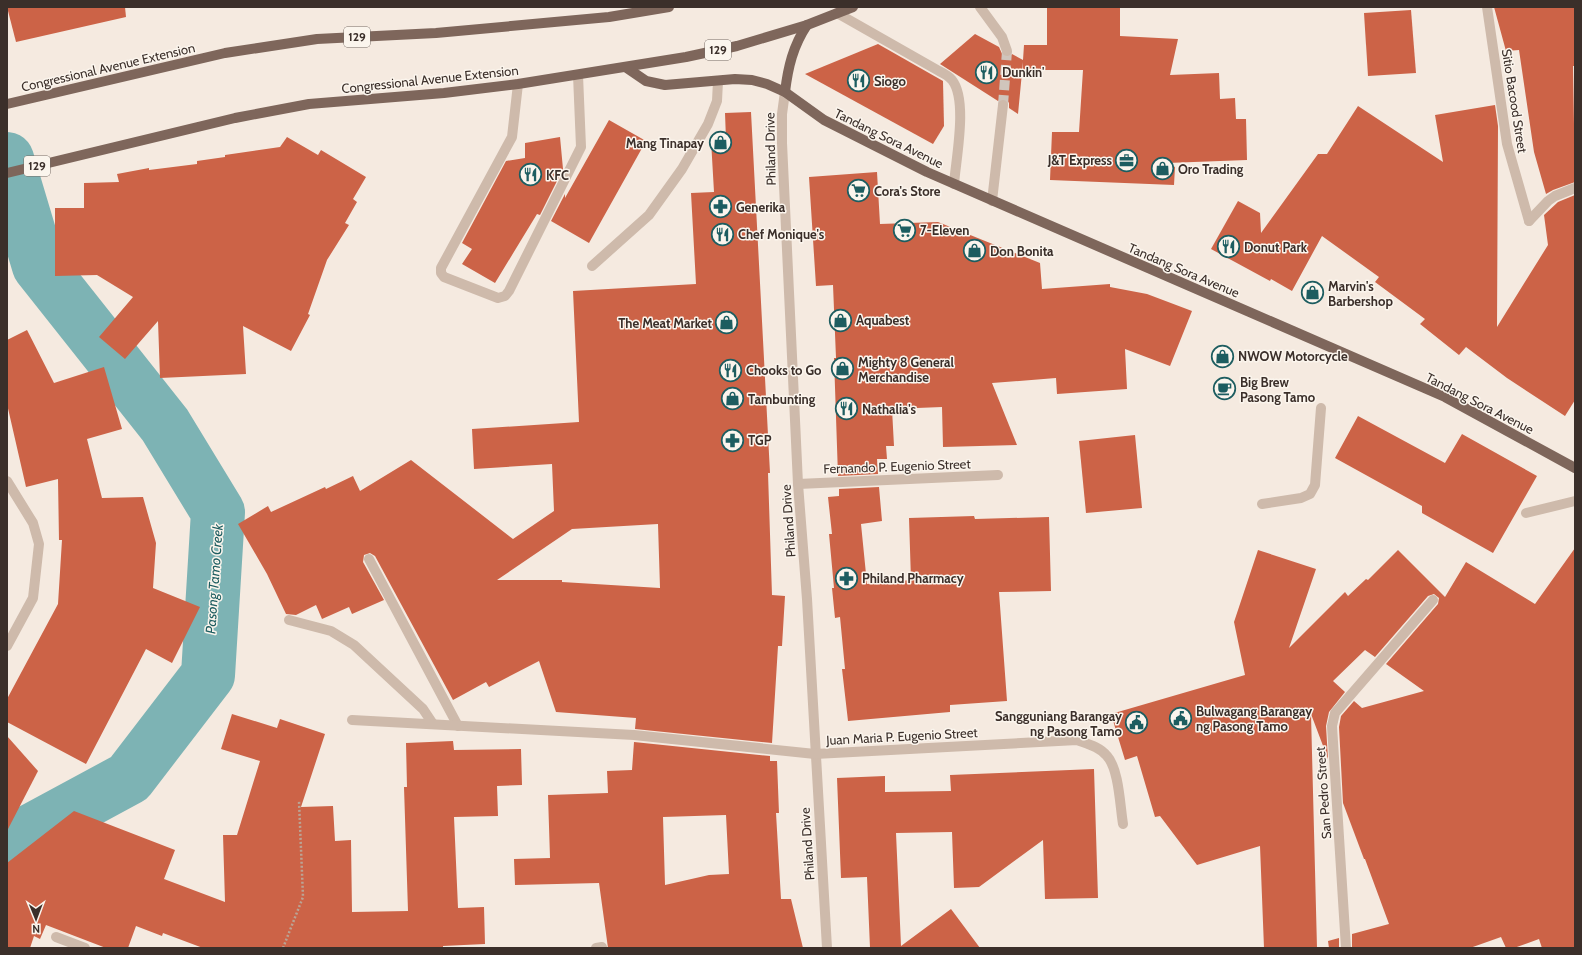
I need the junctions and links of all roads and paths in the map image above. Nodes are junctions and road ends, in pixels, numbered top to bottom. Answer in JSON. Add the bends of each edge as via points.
{"nodes":[{"id":1,"x":669,"y":7,"type":"edge"},
{"id":2,"x":853,"y":7,"type":"edge"},
{"id":3,"x":980,"y":7,"type":"edge"},
{"id":4,"x":1487,"y":7,"type":"edge"},
{"id":5,"x":837,"y":13,"type":"junction"},
{"id":6,"x":807,"y":25,"type":"junction"},
{"id":7,"x":1007,"y":51,"type":"tunnel mouth"},
{"id":8,"x":627,"y":68,"type":"junction"},
{"id":9,"x":578,"y":75,"type":"junction"},
{"id":10,"x":718,"y":80,"type":"junction"},
{"id":11,"x":518,"y":84,"type":"junction"},
{"id":12,"x":785,"y":92,"type":"junction"},
{"id":13,"x":7,"y":104,"type":"edge"},
{"id":14,"x":1003,"y":105,"type":"tunnel mouth"},
{"id":15,"x":7,"y":173,"type":"edge"},
{"id":16,"x":954,"y":184,"type":"junction"},
{"id":17,"x":1575,"y":188,"type":"edge"},
{"id":18,"x":992,"y":201,"type":"junction"},
{"id":19,"x":592,"y":266,"type":"dead end"},
{"id":20,"x":1321,"y":408,"type":"dead end"},
{"id":21,"x":1575,"y":468,"type":"edge"},
{"id":22,"x":998,"y":475,"type":"dead end"},
{"id":23,"x":7,"y":481,"type":"edge"},
{"id":24,"x":798,"y":484,"type":"junction"},
{"id":25,"x":1575,"y":501,"type":"edge"},
{"id":26,"x":1262,"y":504,"type":"dead end"},
{"id":27,"x":1526,"y":513,"type":"dead end"},
{"id":28,"x":369,"y":559,"type":"dead end"},
{"id":29,"x":1433,"y":600,"type":"dead end"},
{"id":30,"x":289,"y":620,"type":"dead end"},
{"id":31,"x":7,"y":646,"type":"edge"},
{"id":32,"x":352,"y":720,"type":"dead end"},
{"id":33,"x":433,"y":724,"type":"junction"},
{"id":34,"x":458,"y":726,"type":"junction"},
{"id":35,"x":815,"y":754,"type":"junction"},
{"id":36,"x":299,"y":801,"type":"dead end"},
{"id":37,"x":1123,"y":824,"type":"dead end"},
{"id":38,"x":56,"y":937,"type":"dead end"},
{"id":39,"x":85,"y":948,"type":"edge"},
{"id":40,"x":282,"y":948,"type":"edge"},
{"id":41,"x":827,"y":948,"type":"edge"},
{"id":42,"x":1346,"y":948,"type":"edge"}],
"edges":[{"from":1,"to":13,"type":"main road","name":"Congressional Avenue Extension","number":"129","via":[[610,17],[436,33],[317,39],[225,52]]},
{"from":2,"to":5,"type":"main road","name":"Congressional Avenue Extension","number":"129"},
{"from":3,"to":7,"type":"street","via":[[1002,37]]},
{"from":4,"to":17,"type":"street","name":"Sitio Bacood Street","via":[[1507,144],[1529,221],[1548,201]]},
{"from":5,"to":6,"type":"main road","name":"Congressional Avenue Extension","number":"129"},
{"from":5,"to":16,"type":"street","via":[[952,80],[959,94],[961,109]]},
{"from":6,"to":8,"type":"main road","name":"Congressional Avenue Extension","number":"129","via":[[737,46]]},
{"from":6,"to":12,"type":"main road","via":[[793,51]]},
{"from":8,"to":9,"type":"main road","name":"Congressional Avenue Extension","number":"129"},
{"from":8,"to":10,"type":"main road","name":"Tandang Sora Avenue","via":[[646,81],[665,85]]},
{"from":9,"to":11,"type":"main road","name":"Congressional Avenue Extension","number":"129"},
{"from":9,"to":11,"type":"street","via":[[580,147],[509,291],[498,298],[444,277],[441,268],[512,137]]},
{"from":10,"to":12,"type":"main road","name":"Tandang Sora Avenue","via":[[752,80]]},
{"from":10,"to":19,"type":"street","via":[[717,101],[708,124],[682,169],[649,215]]},
{"from":11,"to":15,"type":"main road","name":"Congressional Avenue Extension","number":"129","via":[[309,104],[235,118]]},
{"from":12,"to":16,"type":"main road","name":"Tandang Sora Avenue","via":[[824,120]]},
{"from":12,"to":24,"type":"street","name":"Philand Drive","via":[[782,143]]},
{"from":14,"to":18,"type":"street"},
{"from":16,"to":18,"type":"main road","name":"Tandang Sora Avenue"},
{"from":18,"to":21,"type":"main road","name":"Tandang Sora Avenue","via":[[1445,397]]},
{"from":20,"to":26,"type":"street","via":[[1315,485],[1310,494],[1301,498]]},
{"from":22,"to":24,"type":"street","name":"Fernando P. Eugenio Street"},
{"from":23,"to":31,"type":"street","via":[[33,523],[39,544],[32,598]]},
{"from":24,"to":35,"type":"street","name":"Philand Drive"},
{"from":25,"to":27,"type":"street"},
{"from":28,"to":34,"type":"street"},
{"from":29,"to":42,"type":"street","name":"San Pedro Street","via":[[1335,713],[1332,726]]},
{"from":30,"to":33,"type":"street","via":[[331,631],[354,645],[423,709]]},
{"from":32,"to":33,"type":"street","name":"Juan Maria P. Eugenio Street"},
{"from":33,"to":34,"type":"street","name":"Juan Maria P. Eugenio Street"},
{"from":34,"to":35,"type":"street","name":"Juan Maria P. Eugenio Street","via":[[634,735]]},
{"from":35,"to":37,"type":"street","name":"Juan Maria P. Eugenio Street","via":[[1077,740],[1094,746],[1107,755],[1114,766]]},
{"from":35,"to":41,"type":"street","name":"Philand Drive"},
{"from":36,"to":40,"type":"path","via":[[303,897]]},
{"from":38,"to":39,"type":"street"}]}
